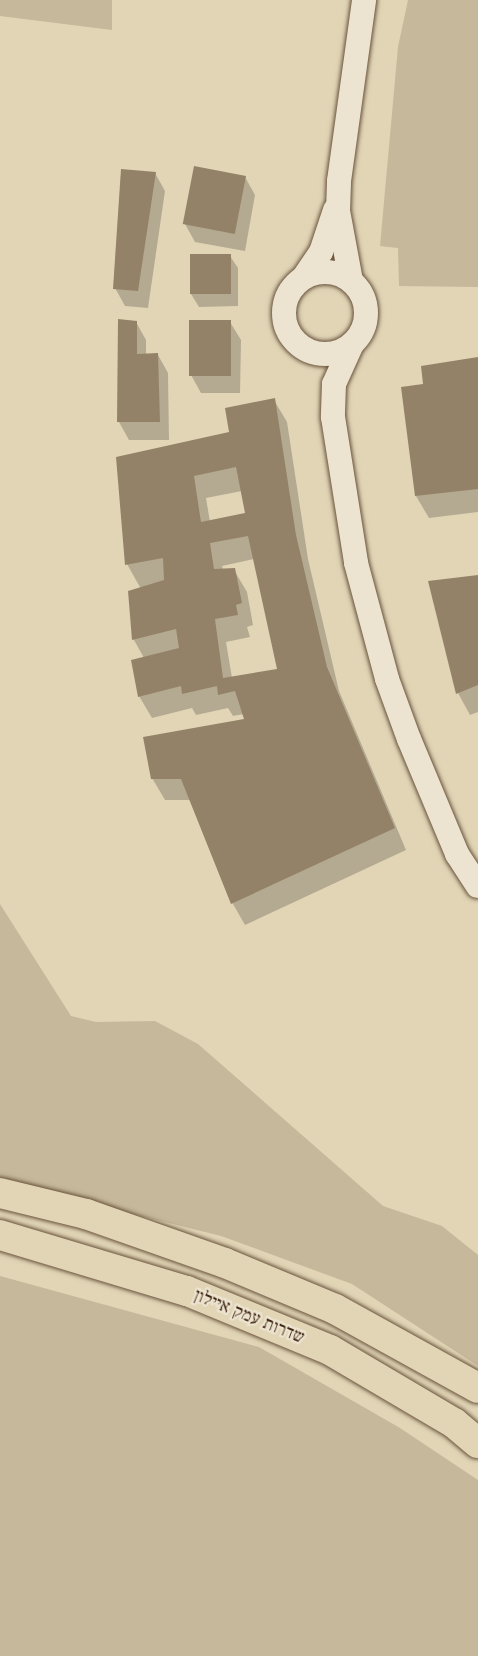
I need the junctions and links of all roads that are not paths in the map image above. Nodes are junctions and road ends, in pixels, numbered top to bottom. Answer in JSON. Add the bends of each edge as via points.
{"nodes":[{"id":1,"x":364,"y":0,"type":"edge"},
{"id":2,"x":339,"y":196,"type":"junction"},
{"id":3,"x":304,"y":277,"type":"junction"},
{"id":4,"x":351,"y":281,"type":"junction"},
{"id":5,"x":352,"y":344,"type":"junction"},
{"id":6,"x":301,"y":346,"type":"junction"},
{"id":7,"x":333,"y":417,"type":"junction"},
{"id":8,"x":476,"y":886,"type":"edge"},
{"id":9,"x":0,"y":1193,"type":"edge"},
{"id":10,"x":0,"y":1235,"type":"edge"},
{"id":11,"x":478,"y":1388,"type":"edge"},
{"id":12,"x":478,"y":1443,"type":"edge"}],
"edges":[{"from":1,"to":2,"type":"street","via":[[346,114]]},
{"from":2,"to":3,"type":"street","via":[[321,252]]},
{"from":2,"to":4,"type":"street"},
{"from":3,"to":4,"type":"street","via":[[331,272]]},
{"from":3,"to":6,"type":"street","via":[[292,289],[284,308],[289,332]]},
{"from":4,"to":5,"type":"street","via":[[364,297],[367,310],[364,327]]},
{"from":5,"to":6,"type":"street","via":[[330,354]]},
{"from":5,"to":7,"type":"street","via":[[334,384]]},
{"from":6,"to":7,"type":"street","via":[[321,378]]},
{"from":7,"to":8,"type":"street","via":[[356,563],[387,679],[434,804]]},
{"from":9,"to":11,"type":"main road","via":[[86,1214],[236,1267],[335,1309]]},
{"from":10,"to":12,"type":"main road","name":"שדרות עמק איילון","via":[[187,1291],[330,1350],[428,1407]]}]}
